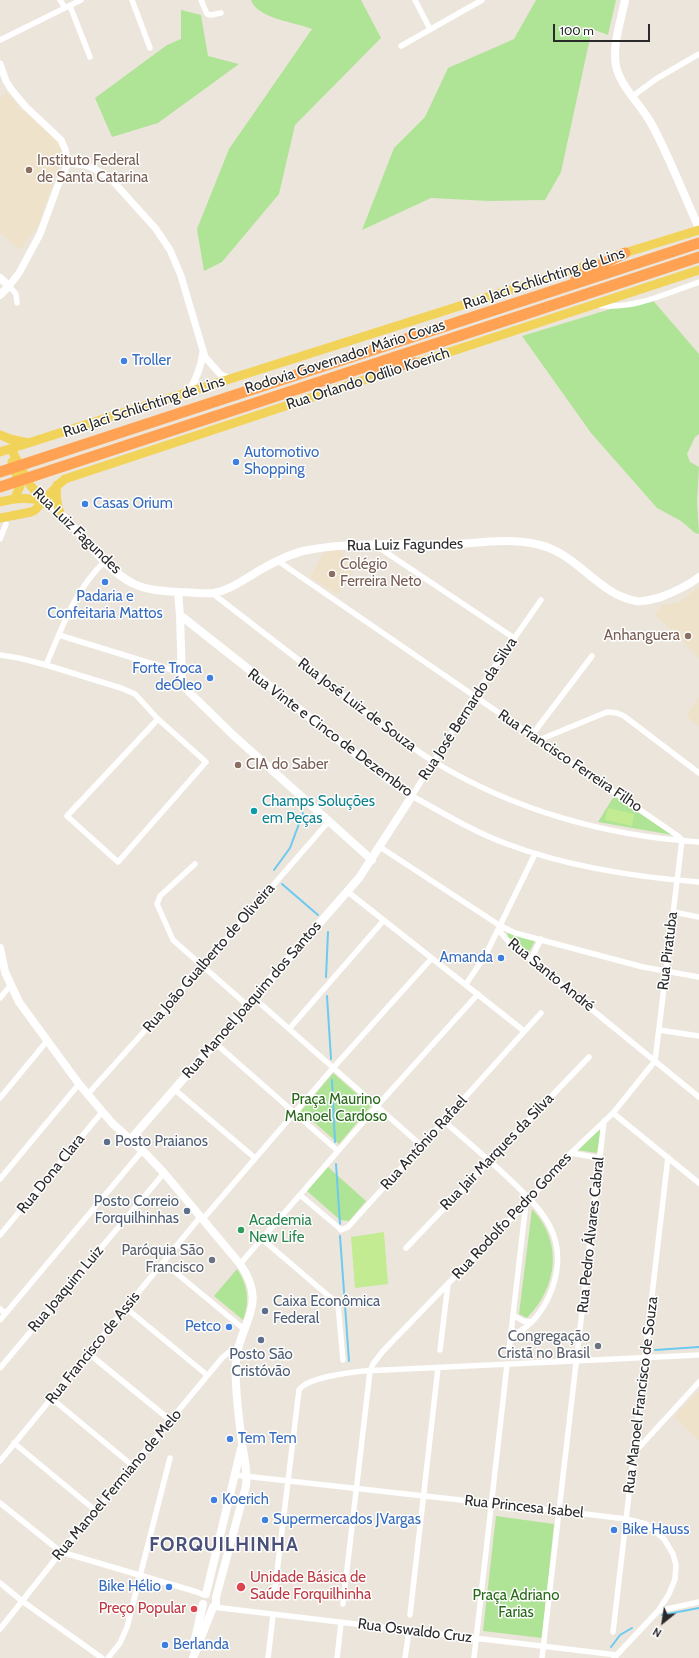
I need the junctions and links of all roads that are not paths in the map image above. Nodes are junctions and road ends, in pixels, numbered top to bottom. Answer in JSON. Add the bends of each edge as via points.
{"nodes":[{"id":1,"x":60,"y":0,"type":"edge"},
{"id":2,"x":81,"y":0,"type":"edge"},
{"id":3,"x":132,"y":0,"type":"edge"},
{"id":4,"x":201,"y":0,"type":"edge"},
{"id":5,"x":415,"y":0,"type":"edge"},
{"id":6,"x":482,"y":0,"type":"edge"},
{"id":7,"x":625,"y":0,"type":"edge"},
{"id":8,"x":68,"y":7,"type":"junction"},
{"id":9,"x":221,"y":13,"type":"dead end"},
{"id":10,"x":430,"y":29,"type":"junction"},
{"id":11,"x":0,"y":40,"type":"edge"},
{"id":12,"x":401,"y":46,"type":"dead end"},
{"id":13,"x":150,"y":48,"type":"dead end"},
{"id":14,"x":699,"y":54,"type":"edge"},
{"id":15,"x":90,"y":57,"type":"dead end"},
{"id":16,"x":0,"y":64,"type":"edge"},
{"id":17,"x":633,"y":96,"type":"junction"},
{"id":18,"x":68,"y":163,"type":"junction"},
{"id":19,"x":699,"y":229,"type":"edge"},
{"id":20,"x":699,"y":243,"type":"edge"},
{"id":21,"x":625,"y":253,"type":"junction"},
{"id":22,"x":699,"y":257,"type":"edge"},
{"id":23,"x":699,"y":270,"type":"edge"},
{"id":24,"x":0,"y":278,"type":"edge"},
{"id":25,"x":699,"y":282,"type":"edge"},
{"id":26,"x":9,"y":286,"type":"junction"},
{"id":27,"x":566,"y":286,"type":"junction"},
{"id":28,"x":0,"y":295,"type":"edge"},
{"id":29,"x":17,"y":303,"type":"dead end"},
{"id":30,"x":592,"y":305,"type":"junction"},
{"id":31,"x":203,"y":350,"type":"junction"},
{"id":32,"x":415,"y":363,"type":"junction"},
{"id":33,"x":348,"y":372,"type":"junction"},
{"id":34,"x":230,"y":379,"type":"junction"},
{"id":35,"x":188,"y":393,"type":"junction"},
{"id":36,"x":0,"y":435,"type":"edge"},
{"id":37,"x":30,"y":443,"type":"junction"},
{"id":38,"x":12,"y":449,"type":"junction"},
{"id":39,"x":0,"y":452,"type":"edge"},
{"id":40,"x":2,"y":472,"type":"edge"},
{"id":41,"x":4,"y":485,"type":"edge"},
{"id":42,"x":58,"y":485,"type":"junction"},
{"id":43,"x":15,"y":498,"type":"junction"},
{"id":44,"x":44,"y":501,"type":"junction"},
{"id":45,"x":0,"y":502,"type":"edge"},
{"id":46,"x":60,"y":513,"type":"junction"},
{"id":47,"x":3,"y":521,"type":"edge"},
{"id":48,"x":0,"y":539,"type":"edge"},
{"id":49,"x":376,"y":545,"type":"junction"},
{"id":50,"x":105,"y":560,"type":"junction"},
{"id":51,"x":278,"y":561,"type":"junction"},
{"id":52,"x":699,"y":577,"type":"edge"},
{"id":53,"x":178,"y":592,"type":"junction"},
{"id":54,"x":212,"y":593,"type":"junction"},
{"id":55,"x":541,"y":600,"type":"dead end"},
{"id":56,"x":180,"y":615,"type":"junction"},
{"id":57,"x":59,"y":635,"type":"junction"},
{"id":58,"x":514,"y":638,"type":"junction"},
{"id":59,"x":0,"y":655,"type":"edge"},
{"id":60,"x":592,"y":656,"type":"dead end"},
{"id":61,"x":46,"y":665,"type":"junction"},
{"id":62,"x":182,"y":674,"type":"junction"},
{"id":63,"x":474,"y":696,"type":"junction"},
{"id":64,"x":158,"y":719,"type":"junction"},
{"id":65,"x":532,"y":735,"type":"junction"},
{"id":66,"x":539,"y":740,"type":"junction"},
{"id":67,"x":433,"y":761,"type":"junction"},
{"id":68,"x":699,"y":773,"type":"edge"},
{"id":69,"x":412,"y":796,"type":"junction"},
{"id":70,"x":329,"y":821,"type":"junction"},
{"id":71,"x":682,"y":840,"type":"junction"},
{"id":72,"x":699,"y":842,"type":"edge"},
{"id":73,"x":380,"y":847,"type":"junction"},
{"id":74,"x":535,"y":854,"type":"junction"},
{"id":75,"x":372,"y":860,"type":"junction"},
{"id":76,"x":195,"y":864,"type":"dead end"},
{"id":77,"x":677,"y":880,"type":"junction"},
{"id":78,"x":699,"y":882,"type":"edge"},
{"id":79,"x":348,"y":892,"type":"junction"},
{"id":80,"x":673,"y":912,"type":"junction"},
{"id":81,"x":699,"y":917,"type":"edge"},
{"id":82,"x":384,"y":920,"type":"junction"},
{"id":83,"x":499,"y":925,"type":"junction"},
{"id":84,"x":541,"y":939,"type":"junction"},
{"id":85,"x":0,"y":948,"type":"edge"},
{"id":86,"x":432,"y":958,"type":"junction"},
{"id":87,"x":531,"y":959,"type":"junction"},
{"id":88,"x":203,"y":966,"type":"junction"},
{"id":89,"x":666,"y":972,"type":"junction"},
{"id":90,"x":699,"y":978,"type":"edge"},
{"id":91,"x":466,"y":984,"type":"junction"},
{"id":92,"x":10,"y":986,"type":"junction"},
{"id":93,"x":478,"y":994,"type":"junction"},
{"id":94,"x":0,"y":998,"type":"edge"},
{"id":95,"x":254,"y":998,"type":"junction"},
{"id":96,"x":247,"y":1005,"type":"junction"},
{"id":97,"x":541,"y":1013,"type":"dead end"},
{"id":98,"x":289,"y":1029,"type":"junction"},
{"id":99,"x":659,"y":1030,"type":"junction"},
{"id":100,"x":524,"y":1031,"type":"junction"},
{"id":101,"x":699,"y":1036,"type":"edge"},
{"id":102,"x":47,"y":1041,"type":"junction"},
{"id":103,"x":214,"y":1042,"type":"junction"},
{"id":104,"x":589,"y":1057,"type":"dead end"},
{"id":105,"x":655,"y":1061,"type":"junction"},
{"id":106,"x":333,"y":1068,"type":"junction"},
{"id":107,"x":79,"y":1084,"type":"junction"},
{"id":108,"x":174,"y":1089,"type":"junction"},
{"id":109,"x":87,"y":1095,"type":"junction"},
{"id":110,"x":699,"y":1097,"type":"edge"},
{"id":111,"x":0,"y":1098,"type":"edge"},
{"id":112,"x":377,"y":1106,"type":"junction"},
{"id":113,"x":102,"y":1112,"type":"junction"},
{"id":114,"x":294,"y":1112,"type":"junction"},
{"id":115,"x":613,"y":1113,"type":"junction"},
{"id":116,"x":604,"y":1121,"type":"junction"},
{"id":117,"x":444,"y":1122,"type":"junction"},
{"id":118,"x":130,"y":1140,"type":"junction"},
{"id":119,"x":422,"y":1146,"type":"junction"},
{"id":120,"x":142,"y":1151,"type":"junction"},
{"id":121,"x":338,"y":1151,"type":"junction"},
{"id":122,"x":571,"y":1153,"type":"junction"},
{"id":123,"x":668,"y":1157,"type":"junction"},
{"id":124,"x":255,"y":1158,"type":"junction"},
{"id":125,"x":599,"y":1158,"type":"junction"},
{"id":126,"x":490,"y":1161,"type":"junction"},
{"id":127,"x":164,"y":1173,"type":"junction"},
{"id":128,"x":0,"y":1179,"type":"edge"},
{"id":129,"x":699,"y":1183,"type":"edge"},
{"id":130,"x":300,"y":1195,"type":"junction"},
{"id":131,"x":528,"y":1200,"type":"junction"},
{"id":132,"x":202,"y":1218,"type":"junction"},
{"id":133,"x":0,"y":1235,"type":"edge"},
{"id":134,"x":262,"y":1239,"type":"junction"},
{"id":135,"x":406,"y":1248,"type":"dead end"},
{"id":136,"x":163,"y":1262,"type":"junction"},
{"id":137,"x":240,"y":1264,"type":"junction"},
{"id":138,"x":448,"y":1284,"type":"junction"},
{"id":139,"x":126,"y":1308,"type":"junction"},
{"id":140,"x":0,"y":1309,"type":"edge"},
{"id":141,"x":5,"y":1313,"type":"junction"},
{"id":142,"x":513,"y":1315,"type":"junction"},
{"id":143,"x":0,"y":1320,"type":"edge"},
{"id":144,"x":532,"y":1322,"type":"junction"},
{"id":145,"x":245,"y":1330,"type":"junction"},
{"id":146,"x":511,"y":1336,"type":"junction"},
{"id":147,"x":238,"y":1349,"type":"junction"},
{"id":148,"x":440,"y":1350,"type":"dead end"},
{"id":149,"x":509,"y":1350,"type":"dead end"},
{"id":150,"x":88,"y":1353,"type":"junction"},
{"id":151,"x":699,"y":1355,"type":"edge"},
{"id":152,"x":645,"y":1358,"type":"junction"},
{"id":153,"x":342,"y":1360,"type":"dead end"},
{"id":154,"x":578,"y":1361,"type":"junction"},
{"id":155,"x":507,"y":1365,"type":"junction"},
{"id":156,"x":0,"y":1368,"type":"edge"},
{"id":157,"x":438,"y":1368,"type":"junction"},
{"id":158,"x":370,"y":1371,"type":"junction"},
{"id":159,"x":207,"y":1376,"type":"junction"},
{"id":160,"x":699,"y":1382,"type":"edge"},
{"id":161,"x":51,"y":1398,"type":"junction"},
{"id":162,"x":170,"y":1420,"type":"junction"},
{"id":163,"x":242,"y":1442,"type":"junction"},
{"id":164,"x":14,"y":1443,"type":"junction"},
{"id":165,"x":634,"y":1454,"type":"junction"},
{"id":166,"x":170,"y":1458,"type":"dead end"},
{"id":167,"x":0,"y":1461,"type":"edge"},
{"id":168,"x":133,"y":1466,"type":"junction"},
{"id":169,"x":235,"y":1475,"type":"junction"},
{"id":170,"x":247,"y":1475,"type":"junction"},
{"id":171,"x":288,"y":1480,"type":"junction"},
{"id":172,"x":356,"y":1488,"type":"junction"},
{"id":173,"x":424,"y":1496,"type":"junction"},
{"id":174,"x":0,"y":1503,"type":"edge"},
{"id":175,"x":492,"y":1503,"type":"junction"},
{"id":176,"x":96,"y":1511,"type":"junction"},
{"id":177,"x":560,"y":1511,"type":"junction"},
{"id":178,"x":626,"y":1519,"type":"junction"},
{"id":179,"x":219,"y":1539,"type":"junction"},
{"id":180,"x":231,"y":1542,"type":"junction"},
{"id":181,"x":61,"y":1552,"type":"junction"},
{"id":182,"x":141,"y":1575,"type":"junction"},
{"id":183,"x":0,"y":1583,"type":"edge"},
{"id":184,"x":205,"y":1595,"type":"junction"},
{"id":185,"x":216,"y":1597,"type":"junction"},
{"id":186,"x":274,"y":1597,"type":"dead end"},
{"id":187,"x":22,"y":1601,"type":"junction"},
{"id":188,"x":699,"y":1602,"type":"edge"},
{"id":189,"x":203,"y":1604,"type":"junction"},
{"id":190,"x":343,"y":1604,"type":"dead end"},
{"id":191,"x":212,"y":1607,"type":"junction"},
{"id":192,"x":658,"y":1611,"type":"junction"},
{"id":193,"x":273,"y":1614,"type":"junction"},
{"id":194,"x":410,"y":1615,"type":"dead end"},
{"id":195,"x":341,"y":1622,"type":"junction"},
{"id":196,"x":0,"y":1629,"type":"edge"},
{"id":197,"x":408,"y":1631,"type":"junction"},
{"id":198,"x":613,"y":1632,"type":"dead end"},
{"id":199,"x":476,"y":1639,"type":"junction"},
{"id":200,"x":544,"y":1647,"type":"junction"},
{"id":201,"x":617,"y":1657,"type":"edge"},
{"id":202,"x":102,"y":1658,"type":"edge"},
{"id":203,"x":108,"y":1658,"type":"edge"},
{"id":204,"x":192,"y":1658,"type":"edge"},
{"id":205,"x":268,"y":1658,"type":"edge"},
{"id":206,"x":336,"y":1658,"type":"edge"},
{"id":207,"x":405,"y":1658,"type":"edge"},
{"id":208,"x":474,"y":1658,"type":"edge"},
{"id":209,"x":542,"y":1658,"type":"edge"}],
"edges":[{"from":1,"to":8,"type":"street"},
{"from":2,"to":8,"type":"street"},
{"from":3,"to":13,"type":"street"},
{"from":4,"to":9,"type":"street","via":[[207,14]]},
{"from":5,"to":10,"type":"street"},
{"from":6,"to":10,"type":"street"},
{"from":7,"to":17,"type":"main road","via":[[615,61],[619,75]]},
{"from":8,"to":11,"type":"street"},
{"from":8,"to":15,"type":"street"},
{"from":10,"to":12,"type":"street"},
{"from":14,"to":17,"type":"street"},
{"from":16,"to":18,"type":"street","via":[[11,89],[61,140]]},
{"from":17,"to":19,"type":"main road","via":[[657,134]]},
{"from":18,"to":26,"type":"street","via":[[40,234]]},
{"from":18,"to":31,"type":"street","via":[[93,168],[111,179],[163,238],[181,276]]},
{"from":19,"to":21,"type":"main road","name":"Rua Jaci Schlichting de Lins"},
{"from":20,"to":27,"type":"highway","name":"Rodovia Governador Mário Covas"},
{"from":21,"to":27,"type":"highway","via":[[585,272]]},
{"from":21,"to":34,"type":"main road","name":"Rua Jaci Schlichting de Lins"},
{"from":22,"to":33,"type":"highway","name":"Rodovia Governador Mário Covas"},
{"from":23,"to":30,"type":"main road","name":"Rua Orlando Odílio Koerich"},
{"from":24,"to":26,"type":"main road"},
{"from":25,"to":30,"type":"street","via":[[636,304],[611,307]]},
{"from":26,"to":28,"type":"main road"},
{"from":26,"to":29,"type":"street","via":[[16,294]]},
{"from":27,"to":40,"type":"highway","name":"Rodovia Governador Mário Covas"},
{"from":30,"to":32,"type":"main road","name":"Rua Orlando Odílio Koerich"},
{"from":31,"to":34,"type":"street","via":[[214,368]]},
{"from":31,"to":35,"type":"street","via":[[198,376]]},
{"from":32,"to":33,"type":"highway"},
{"from":32,"to":42,"type":"main road","name":"Rua Orlando Odílio Koerich","via":[[74,476]]},
{"from":33,"to":41,"type":"highway","name":"Rodovia Governador Mário Covas"},
{"from":34,"to":35,"type":"main road","name":"Rua Jaci Schlichting de Lins"},
{"from":35,"to":37,"type":"main road","name":"Rua Jaci Schlichting de Lins"},
{"from":36,"to":37,"type":"main road"},
{"from":36,"to":38,"type":"main road","name":"Rua Luiz Fagundes"},
{"from":37,"to":38,"type":"main road","name":"Rua Jaci Schlichting de Lins"},
{"from":38,"to":39,"type":"main road","name":"Rua Jaci Schlichting de Lins"},
{"from":38,"to":43,"type":"main road","via":[[11,459],[20,486]]},
{"from":38,"to":44,"type":"main road","name":"Rua Luiz Fagundes","via":[[30,485]]},
{"from":42,"to":44,"type":"main road","name":"Rua Orlando Odílio Koerich"},
{"from":42,"to":46,"type":"main road","via":[[56,492]]},
{"from":43,"to":44,"type":"main road"},
{"from":43,"to":45,"type":"main road"},
{"from":44,"to":46,"type":"main road","name":"Rua Luiz Fagundes"},
{"from":44,"to":47,"type":"main road","name":"Rua Orlando Odílio Koerich","via":[[36,510]]},
{"from":46,"to":50,"type":"main road","name":"Rua Luiz Fagundes"},
{"from":47,"to":48,"type":"street"},
{"from":49,"to":51,"type":"main road","name":"Rua Luiz Fagundes","via":[[332,546],[299,552]]},
{"from":49,"to":52,"type":"main road","name":"Rua Luiz Fagundes","via":[[442,545],[512,540],[537,544],[555,550],[604,586],[636,601],[670,594]]},
{"from":49,"to":58,"type":"street"},
{"from":50,"to":53,"type":"main road","name":"Rua Luiz Fagundes","via":[[136,584],[154,590]]},
{"from":50,"to":57,"type":"street","via":[[79,592]]},
{"from":51,"to":54,"type":"main road","name":"Rua Luiz Fagundes","via":[[245,580]]},
{"from":51,"to":63,"type":"street","name":"Rua Francisco Ferreira Filho"},
{"from":53,"to":54,"type":"main road","name":"Rua Luiz Fagundes"},
{"from":53,"to":56,"type":"main road"},
{"from":54,"to":67,"type":"street","name":"Rua José Luiz de Souza"},
{"from":55,"to":58,"type":"street","name":"Rua José Bernardo da Silva"},
{"from":56,"to":62,"type":"main road"},
{"from":56,"to":69,"type":"main road","name":"Rua Vinte e Cinco de Dezembro"},
{"from":57,"to":61,"type":"street"},
{"from":57,"to":62,"type":"street"},
{"from":58,"to":63,"type":"street","name":"Rua José Bernardo da Silva"},
{"from":59,"to":61,"type":"street"},
{"from":60,"to":65,"type":"street"},
{"from":61,"to":64,"type":"street","via":[[127,690],[135,694]]},
{"from":62,"to":70,"type":"main road","via":[[182,681],[188,692]]},
{"from":63,"to":65,"type":"street","name":"Rua Francisco Ferreira Filho"},
{"from":63,"to":67,"type":"street","name":"Rua José Bernardo da Silva"},
{"from":64,"to":64,"type":"street","via":[[67,816],[118,862],[206,762]]},
{"from":65,"to":66,"type":"street","name":"Rua Francisco Ferreira Filho"},
{"from":66,"to":68,"type":"street","via":[[607,712],[617,713]]},
{"from":66,"to":71,"type":"street","name":"Rua Francisco Ferreira Filho","via":[[673,831]]},
{"from":67,"to":69,"type":"street","name":"Rua José Bernardo da Silva"},
{"from":67,"to":71,"type":"street","name":"Rua José Luiz de Souza","via":[[495,794],[533,809],[613,830]]},
{"from":69,"to":73,"type":"main road","name":"Rua José Bernardo da Silva"},
{"from":69,"to":74,"type":"street","name":"Rua Vinte e Cinco de Dezembro","via":[[485,835]]},
{"from":70,"to":75,"type":"main road"},
{"from":70,"to":88,"type":"street","name":"Rua João Gualberto de Oliveira"},
{"from":71,"to":72,"type":"street","name":"Rua José Luiz de Souza"},
{"from":71,"to":77,"type":"street","name":"Rua Piratuba"},
{"from":73,"to":75,"type":"main road","name":"Rua José Bernardo da Silva"},
{"from":73,"to":83,"type":"street","name":"Rua Santo André"},
{"from":74,"to":77,"type":"street","name":"Rua Vinte e Cinco de Dezembro","via":[[607,870]]},
{"from":74,"to":83,"type":"street"},
{"from":75,"to":79,"type":"main road","name":"Rua Manoel Joaquim dos Santos"},
{"from":76,"to":88,"type":"street","via":[[160,896],[157,904],[173,940]]},
{"from":77,"to":78,"type":"street","name":"Rua Vinte e Cinco de Dezembro"},
{"from":77,"to":80,"type":"street","name":"Rua Piratuba"},
{"from":79,"to":82,"type":"street"},
{"from":79,"to":95,"type":"main road","name":"Rua Manoel Joaquim dos Santos"},
{"from":80,"to":81,"type":"street"},
{"from":80,"to":89,"type":"street","name":"Rua Piratuba"},
{"from":82,"to":86,"type":"street"},
{"from":82,"to":98,"type":"street"},
{"from":83,"to":84,"type":"street","via":[[510,931]]},
{"from":83,"to":87,"type":"street","name":"Rua Santo André","via":[[504,937]]},
{"from":83,"to":91,"type":"street","via":[[485,956]]},
{"from":84,"to":87,"type":"street"},
{"from":84,"to":89,"type":"street"},
{"from":85,"to":92,"type":"main road","via":[[4,972]]},
{"from":86,"to":91,"type":"street"},
{"from":86,"to":106,"type":"street","name":"Rua Francisco de Assis"},
{"from":87,"to":105,"type":"street","name":"Rua Santo André"},
{"from":88,"to":96,"type":"street"},
{"from":88,"to":109,"type":"street","name":"Rua João Gualberto de Oliveira"},
{"from":89,"to":90,"type":"street"},
{"from":89,"to":99,"type":"street","name":"Rua Piratuba"},
{"from":91,"to":93,"type":"street"},
{"from":92,"to":94,"type":"street"},
{"from":92,"to":102,"type":"main road"},
{"from":93,"to":100,"type":"street"},
{"from":93,"to":112,"type":"street"},
{"from":95,"to":96,"type":"main road","name":"Rua Manoel Joaquim dos Santos"},
{"from":95,"to":98,"type":"street"},
{"from":96,"to":103,"type":"main road","name":"Rua Manoel Joaquim dos Santos"},
{"from":97,"to":100,"type":"street","name":"Rua Antônio Rafael"},
{"from":98,"to":106,"type":"street"},
{"from":99,"to":101,"type":"street"},
{"from":99,"to":105,"type":"street","name":"Rua Piratuba"},
{"from":100,"to":117,"type":"street","name":"Rua Antônio Rafael"},
{"from":102,"to":107,"type":"main road"},
{"from":102,"to":111,"type":"street"},
{"from":103,"to":108,"type":"main road","name":"Rua Manoel Joaquim dos Santos"},
{"from":103,"to":114,"type":"street"},
{"from":104,"to":126,"type":"street","name":"Rua Jair Marques da Silva"},
{"from":105,"to":110,"type":"street","name":"Rua Santo André"},
{"from":105,"to":115,"type":"street","name":"Rua Rodolfo Pedro Gomes"},
{"from":106,"to":112,"type":"street"},
{"from":106,"to":114,"type":"street","name":"Rua Francisco de Assis"},
{"from":107,"to":109,"type":"main road"},
{"from":107,"to":128,"type":"street"},
{"from":108,"to":118,"type":"main road","name":"Rua Manoel Joaquim dos Santos"},
{"from":108,"to":124,"type":"street"},
{"from":109,"to":113,"type":"main road"},
{"from":112,"to":119,"type":"street"},
{"from":112,"to":121,"type":"street"},
{"from":113,"to":118,"type":"main road"},
{"from":113,"to":133,"type":"street","name":"Rua Dona Clara"},
{"from":114,"to":121,"type":"street"},
{"from":114,"to":124,"type":"street","name":"Rua Francisco de Assis"},
{"from":115,"to":116,"type":"street","name":"Rua Rodolfo Pedro Gomes"},
{"from":115,"to":123,"type":"street"},
{"from":116,"to":122,"type":"street","name":"Rua Rodolfo Pedro Gomes"},
{"from":116,"to":125,"type":"street","name":"Rua Pedro Álvares Cabral"},
{"from":117,"to":119,"type":"street","name":"Rua Antônio Rafael"},
{"from":117,"to":126,"type":"street"},
{"from":118,"to":120,"type":"main road"},
{"from":119,"to":130,"type":"street","name":"Rua Antônio Rafael","via":[[346,1228],[338,1228]]},
{"from":120,"to":127,"type":"main road"},
{"from":120,"to":141,"type":"street"},
{"from":121,"to":130,"type":"street"},
{"from":122,"to":125,"type":"street"},
{"from":122,"to":131,"type":"street","name":"Rua Rodolfo Pedro Gomes"},
{"from":123,"to":129,"type":"street"},
{"from":123,"to":152,"type":"street","name":"Rua Manoel Francisco de Souza"},
{"from":124,"to":132,"type":"street","name":"Rua Francisco de Assis"},
{"from":125,"to":154,"type":"street","name":"Rua Pedro Álvares Cabral"},
{"from":126,"to":131,"type":"street"},
{"from":126,"to":135,"type":"street","name":"Rua Jair Marques da Silva"},
{"from":127,"to":132,"type":"main road"},
{"from":127,"to":156,"type":"street","name":"Rua Joaquim Luiz"},
{"from":130,"to":134,"type":"street"},
{"from":131,"to":138,"type":"street","name":"Rua Rodolfo Pedro Gomes"},
{"from":131,"to":142,"type":"street"},
{"from":131,"to":144,"type":"street","via":[[540,1209],[550,1225],[557,1258],[556,1275],[550,1295]]},
{"from":132,"to":136,"type":"street","name":"Rua Francisco de Assis"},
{"from":132,"to":137,"type":"main road"},
{"from":134,"to":137,"type":"street"},
{"from":134,"to":153,"type":"street","via":[[338,1304]]},
{"from":136,"to":139,"type":"street","name":"Rua Francisco de Assis"},
{"from":136,"to":145,"type":"street"},
{"from":137,"to":145,"type":"main road","via":[[250,1284],[253,1299],[252,1313]]},
{"from":138,"to":148,"type":"street"},
{"from":138,"to":158,"type":"street","name":"Rua Rodolfo Pedro Gomes","via":[[383,1351]]},
{"from":139,"to":150,"type":"street","name":"Rua Francisco de Assis"},
{"from":139,"to":159,"type":"street"},
{"from":140,"to":141,"type":"street"},
{"from":141,"to":143,"type":"street"},
{"from":142,"to":144,"type":"street","via":[[523,1321]]},
{"from":142,"to":146,"type":"street"},
{"from":144,"to":146,"type":"street"},
{"from":145,"to":147,"type":"main road"},
{"from":146,"to":149,"type":"street"},
{"from":147,"to":159,"type":"street","name":"Rua Manoel Fermiano de Melo","via":[[222,1358]]},
{"from":147,"to":163,"type":"main road","via":[[236,1377]]},
{"from":150,"to":161,"type":"street","name":"Rua Francisco de Assis"},
{"from":150,"to":162,"type":"street"},
{"from":151,"to":152,"type":"street"},
{"from":152,"to":154,"type":"street"},
{"from":152,"to":165,"type":"street","name":"Rua Manoel Francisco de Souza"},
{"from":154,"to":155,"type":"street"},
{"from":154,"to":177,"type":"street","name":"Rua Pedro Álvares Cabral"},
{"from":155,"to":157,"type":"street"},
{"from":155,"to":175,"type":"street"},
{"from":157,"to":158,"type":"street"},
{"from":157,"to":173,"type":"street"},
{"from":158,"to":171,"type":"street","via":[[327,1377],[304,1384],[299,1390]]},
{"from":158,"to":172,"type":"street"},
{"from":159,"to":162,"type":"street","name":"Rua Manoel Fermiano de Melo"},
{"from":160,"to":165,"type":"street"},
{"from":161,"to":164,"type":"street","name":"Rua Francisco de Assis"},
{"from":161,"to":168,"type":"street"},
{"from":162,"to":168,"type":"street","name":"Rua Manoel Fermiano de Melo"},
{"from":163,"to":169,"type":"main road"},
{"from":163,"to":170,"type":"main road"},
{"from":164,"to":167,"type":"street","name":"Rua Francisco de Assis"},
{"from":164,"to":176,"type":"street"},
{"from":165,"to":178,"type":"street","name":"Rua Manoel Francisco de Souza"},
{"from":166,"to":182,"type":"street"},
{"from":168,"to":176,"type":"street","name":"Rua Manoel Fermiano de Melo"},
{"from":169,"to":170,"type":"street","name":"Rua Princesa Isabel"},
{"from":169,"to":179,"type":"main road"},
{"from":170,"to":171,"type":"street","name":"Rua Princesa Isabel"},
{"from":170,"to":180,"type":"main road"},
{"from":171,"to":172,"type":"street","name":"Rua Princesa Isabel"},
{"from":171,"to":186,"type":"street"},
{"from":172,"to":173,"type":"street","name":"Rua Princesa Isabel"},
{"from":172,"to":190,"type":"street"},
{"from":173,"to":175,"type":"street","name":"Rua Princesa Isabel"},
{"from":173,"to":194,"type":"street"},
{"from":174,"to":181,"type":"street"},
{"from":175,"to":177,"type":"street","name":"Rua Princesa Isabel"},
{"from":175,"to":199,"type":"street"},
{"from":176,"to":181,"type":"street","name":"Rua Manoel Fermiano de Melo"},
{"from":177,"to":178,"type":"street","name":"Rua Princesa Isabel"},
{"from":177,"to":200,"type":"street","name":"Rua Pedro Álvares Cabral"},
{"from":178,"to":192,"type":"street","name":"Rua Princesa Isabel","via":[[642,1522],[656,1531],[669,1546],[675,1560],[673,1586]]},
{"from":178,"to":198,"type":"street","name":"Rua Manoel Francisco de Souza"},
{"from":179,"to":180,"type":"main road"},
{"from":179,"to":184,"type":"main road"},
{"from":180,"to":185,"type":"main road"},
{"from":181,"to":182,"type":"street"},
{"from":181,"to":187,"type":"street","name":"Rua Manoel Fermiano de Melo"},
{"from":182,"to":184,"type":"street"},
{"from":182,"to":203,"type":"street","via":[[127,1627],[120,1643]]},
{"from":183,"to":187,"type":"street"},
{"from":184,"to":185,"type":"main road","via":[[213,1594]]},
{"from":184,"to":189,"type":"main road"},
{"from":185,"to":191,"type":"main road","via":[[216,1604]]},
{"from":187,"to":196,"type":"street","name":"Rua Manoel Fermiano de Melo"},
{"from":187,"to":202,"type":"street"},
{"from":188,"to":192,"type":"street"},
{"from":189,"to":191,"type":"main road"},
{"from":189,"to":204,"type":"main road"},
{"from":191,"to":193,"type":"street","name":"Rua Oswaldo Cruz"},
{"from":191,"to":204,"type":"main road"},
{"from":192,"to":201,"type":"street","name":"Rua Princesa Isabel"},
{"from":193,"to":195,"type":"street","name":"Rua Oswaldo Cruz"},
{"from":193,"to":205,"type":"street"},
{"from":195,"to":197,"type":"street","name":"Rua Oswaldo Cruz"},
{"from":195,"to":206,"type":"street"},
{"from":197,"to":199,"type":"street","name":"Rua Oswaldo Cruz"},
{"from":197,"to":207,"type":"street"},
{"from":199,"to":200,"type":"street","name":"Rua Oswaldo Cruz"},
{"from":199,"to":208,"type":"street"},
{"from":200,"to":201,"type":"street","name":"Rua Oswaldo Cruz"},
{"from":200,"to":209,"type":"street","name":"Rua Pedro Álvares Cabral"}]}
